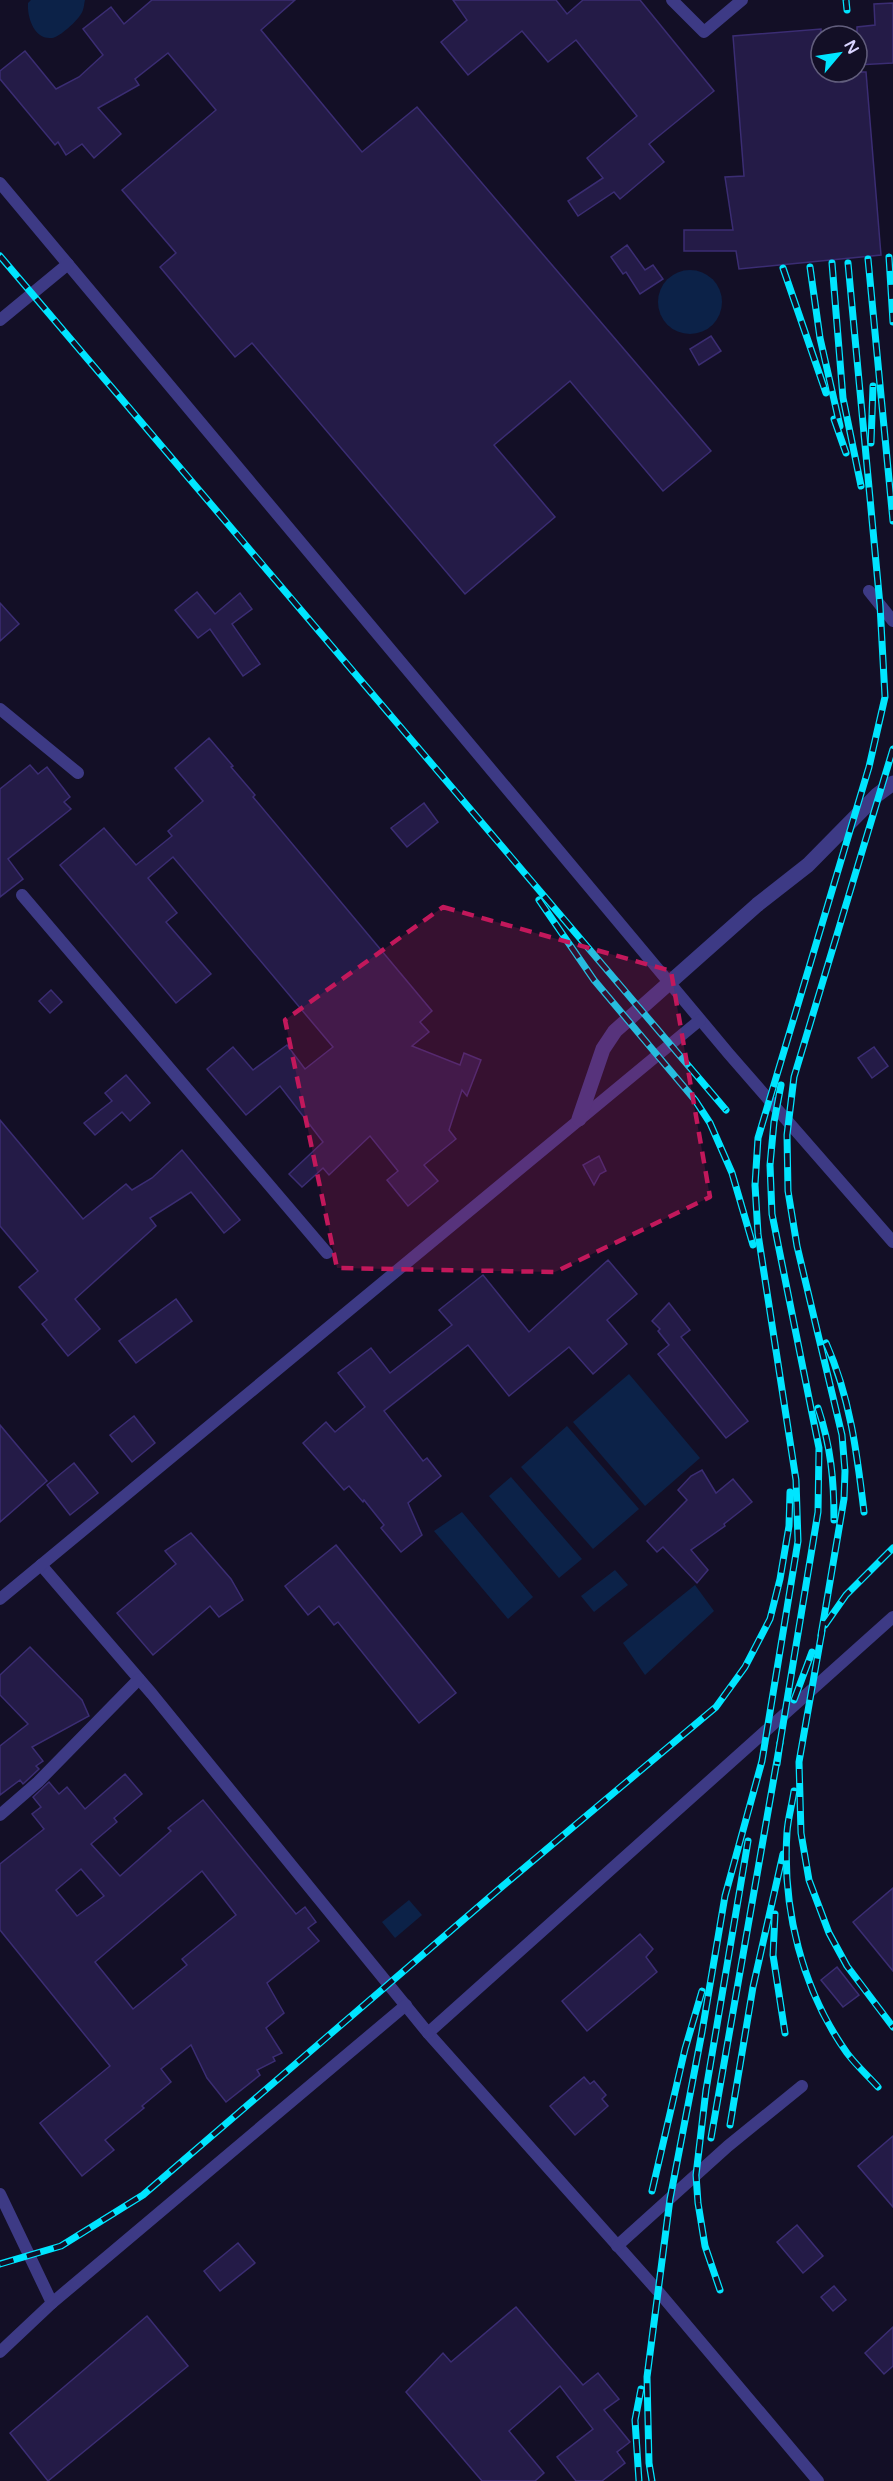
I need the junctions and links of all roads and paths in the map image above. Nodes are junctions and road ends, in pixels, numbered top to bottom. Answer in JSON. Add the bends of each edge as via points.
{"nodes":[{"id":1,"x":742,"y":0,"type":"edge"},
{"id":2,"x":677,"y":2,"type":"edge"},
{"id":3,"x":0,"y":183,"type":"edge"},
{"id":4,"x":68,"y":264,"type":"junction"},
{"id":5,"x":0,"y":320,"type":"edge"},
{"id":6,"x":869,"y":591,"type":"dead end"},
{"id":7,"x":893,"y":621,"type":"edge"},
{"id":8,"x":0,"y":709,"type":"edge"},
{"id":9,"x":78,"y":774,"type":"dead end"},
{"id":10,"x":893,"y":783,"type":"edge"},
{"id":11,"x":22,"y":895,"type":"dead end"},
{"id":12,"x":670,"y":984,"type":"junction"},
{"id":13,"x":700,"y":1020,"type":"junction"},
{"id":14,"x":579,"y":1119,"type":"junction"},
{"id":15,"x":893,"y":1242,"type":"edge"},
{"id":16,"x":327,"y":1253,"type":"dead end"},
{"id":17,"x":41,"y":1565,"type":"junction"},
{"id":18,"x":0,"y":1599,"type":"edge"},
{"id":19,"x":893,"y":1617,"type":"edge"},
{"id":20,"x":139,"y":1678,"type":"junction"},
{"id":21,"x":0,"y":1815,"type":"edge"},
{"id":22,"x":406,"y":2005,"type":"junction"},
{"id":23,"x":428,"y":2032,"type":"junction"},
{"id":24,"x":802,"y":2086,"type":"dead end"},
{"id":25,"x":0,"y":2194,"type":"edge"},
{"id":26,"x":617,"y":2246,"type":"junction"},
{"id":27,"x":52,"y":2302,"type":"junction"},
{"id":28,"x":0,"y":2352,"type":"edge"},
{"id":29,"x":818,"y":2481,"type":"edge"}],
"edges":[{"from":1,"to":2,"type":"lane","via":[[704,32]]},
{"from":3,"to":4,"type":"lane"},
{"from":4,"to":5,"type":"lane"},
{"from":4,"to":12,"type":"lane"},
{"from":6,"to":7,"type":"lane"},
{"from":8,"to":9,"type":"lane"},
{"from":10,"to":12,"type":"street","via":[[808,865],[757,904]]},
{"from":11,"to":16,"type":"lane"},
{"from":12,"to":13,"type":"lane"},
{"from":12,"to":14,"type":"street","via":[[615,1031],[603,1049]]},
{"from":13,"to":14,"type":"lane"},
{"from":13,"to":15,"type":"lane"},
{"from":14,"to":17,"type":"lane"},
{"from":17,"to":18,"type":"lane"},
{"from":17,"to":20,"type":"lane"},
{"from":19,"to":23,"type":"lane"},
{"from":20,"to":21,"type":"lane","via":[[38,1782]]},
{"from":20,"to":22,"type":"lane"},
{"from":22,"to":23,"type":"lane"},
{"from":22,"to":27,"type":"lane"},
{"from":23,"to":26,"type":"lane"},
{"from":24,"to":26,"type":"lane","via":[[728,2146]]},
{"from":25,"to":27,"type":"lane"},
{"from":26,"to":29,"type":"lane"},
{"from":27,"to":28,"type":"lane"}]}
